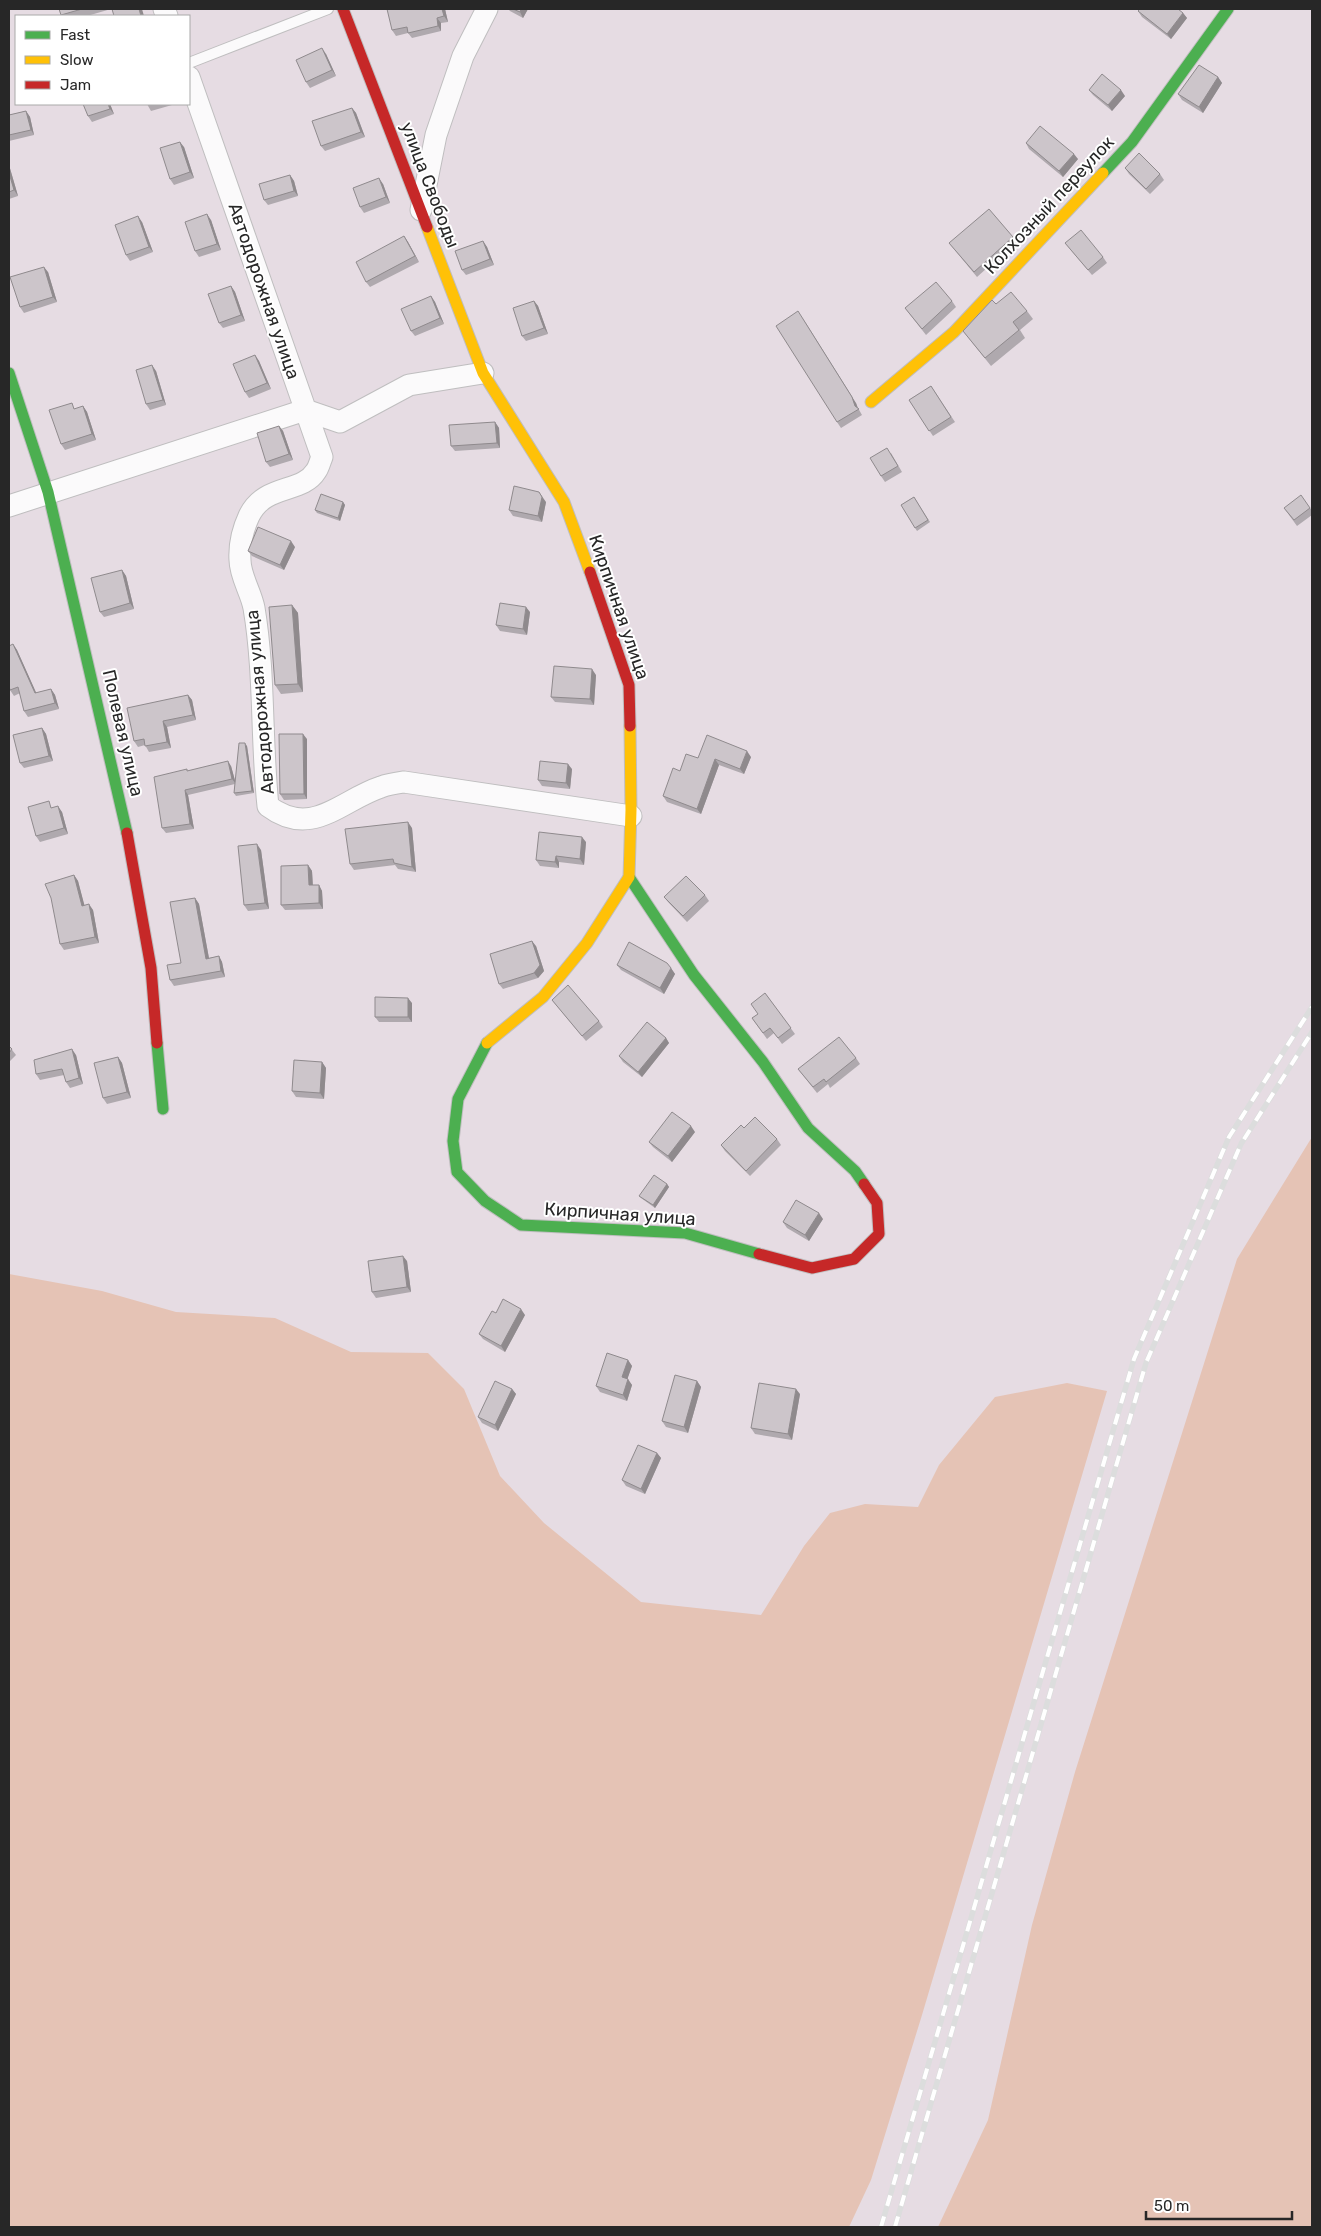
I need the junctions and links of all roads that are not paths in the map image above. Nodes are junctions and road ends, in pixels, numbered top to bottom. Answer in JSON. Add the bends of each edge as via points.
{"nodes":[{"id":1,"x":328,"y":9,"type":"edge"},
{"id":2,"x":343,"y":9,"type":"edge"},
{"id":3,"x":487,"y":9,"type":"edge"},
{"id":4,"x":1228,"y":9,"type":"edge"},
{"id":5,"x":190,"y":63,"type":"edge"},
{"id":6,"x":190,"y":81,"type":"edge"},
{"id":7,"x":421,"y":210,"type":"junction"},
{"id":8,"x":9,"y":372,"type":"edge"},
{"id":9,"x":484,"y":373,"type":"junction"},
{"id":10,"x":871,"y":402,"type":"dead end"},
{"id":11,"x":305,"y":410,"type":"junction"},
{"id":12,"x":48,"y":492,"type":"junction"},
{"id":13,"x":9,"y":506,"type":"edge"},
{"id":14,"x":631,"y":816,"type":"junction"},
{"id":15,"x":629,"y":877,"type":"junction"},
{"id":16,"x":163,"y":1109,"type":"dead end"}],
"edges":[{"from":1,"to":5,"type":"lane"},
{"from":2,"to":7,"type":"street","name":"улица Свободы"},
{"from":3,"to":7,"type":"street","via":[[463,56],[436,135]]},
{"from":4,"to":10,"type":"street","name":"Колхозный переулок","via":[[1132,142],[954,332]]},
{"from":6,"to":11,"type":"street","name":"Автодорожная улица"},
{"from":7,"to":9,"type":"street","name":"улица Свободы"},
{"from":8,"to":12,"type":"street","name":"Полевая улица"},
{"from":9,"to":11,"type":"street","via":[[409,385],[340,422]]},
{"from":9,"to":14,"type":"street","name":"Кирпичная улица","via":[[564,502],[612,632],[629,685]]},
{"from":11,"to":12,"type":"street"},
{"from":11,"to":14,"type":"street","name":"Автодорожная улица","via":[[322,457],[316,472],[300,484],[259,500],[240,536],[240,563],[254,607],[268,806],[282,816],[313,819],[380,787],[404,782]]},
{"from":12,"to":13,"type":"street"},
{"from":12,"to":16,"type":"street","name":"Полевая улица","via":[[123,810],[151,968]]},
{"from":14,"to":15,"type":"street","name":"Кирпичная улица"},
{"from":15,"to":15,"type":"street","name":"Кирпичная улица","via":[[587,943],[543,997],[486,1045],[458,1099],[453,1141],[457,1172],[485,1201],[521,1225],[685,1233],[812,1268],[854,1258],[879,1234],[877,1203],[855,1171],[808,1128],[763,1062],[694,975]]}]}
